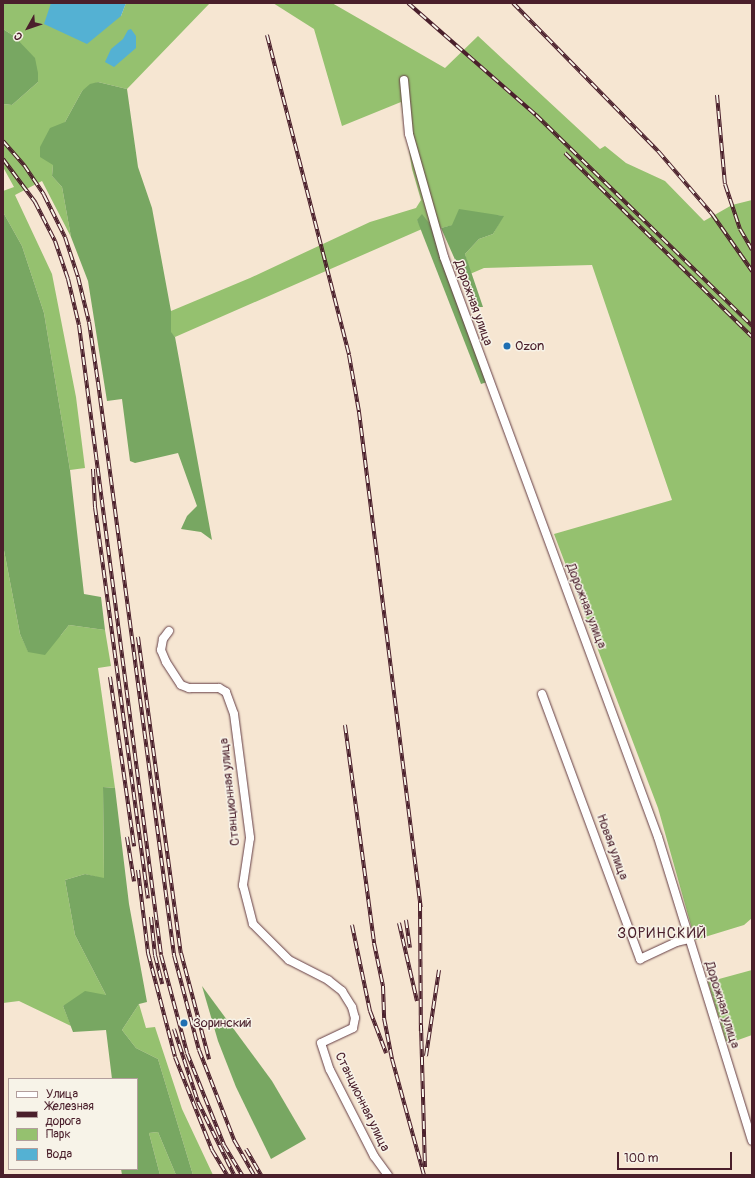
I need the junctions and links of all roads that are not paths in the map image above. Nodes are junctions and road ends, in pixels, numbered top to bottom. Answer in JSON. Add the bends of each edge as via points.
{"nodes":[{"id":1,"x":404,"y":80,"type":"dead end"},
{"id":2,"x":170,"y":631,"type":"dead end"},
{"id":3,"x":542,"y":694,"type":"dead end"},
{"id":4,"x":688,"y":939,"type":"junction"},
{"id":5,"x":752,"y":1141,"type":"edge"},
{"id":6,"x":388,"y":1175,"type":"edge"}],
"edges":[{"from":1,"to":4,"type":"street","name":"Дорожная улица","via":[[409,134],[444,257],[658,837]]},
{"from":2,"to":6,"type":"street","name":"Станционная улица","via":[[163,639],[161,650],[181,685],[189,688],[219,688],[226,692],[234,714],[250,838],[243,885],[253,924],[289,960],[328,980],[342,991],[352,1007],[355,1018],[353,1028],[321,1043],[330,1070],[374,1156]]},
{"from":3,"to":4,"type":"street","name":"Новая улица","via":[[640,959]]},
{"from":4,"to":5,"type":"street","name":"Дорожная улица"}]}
